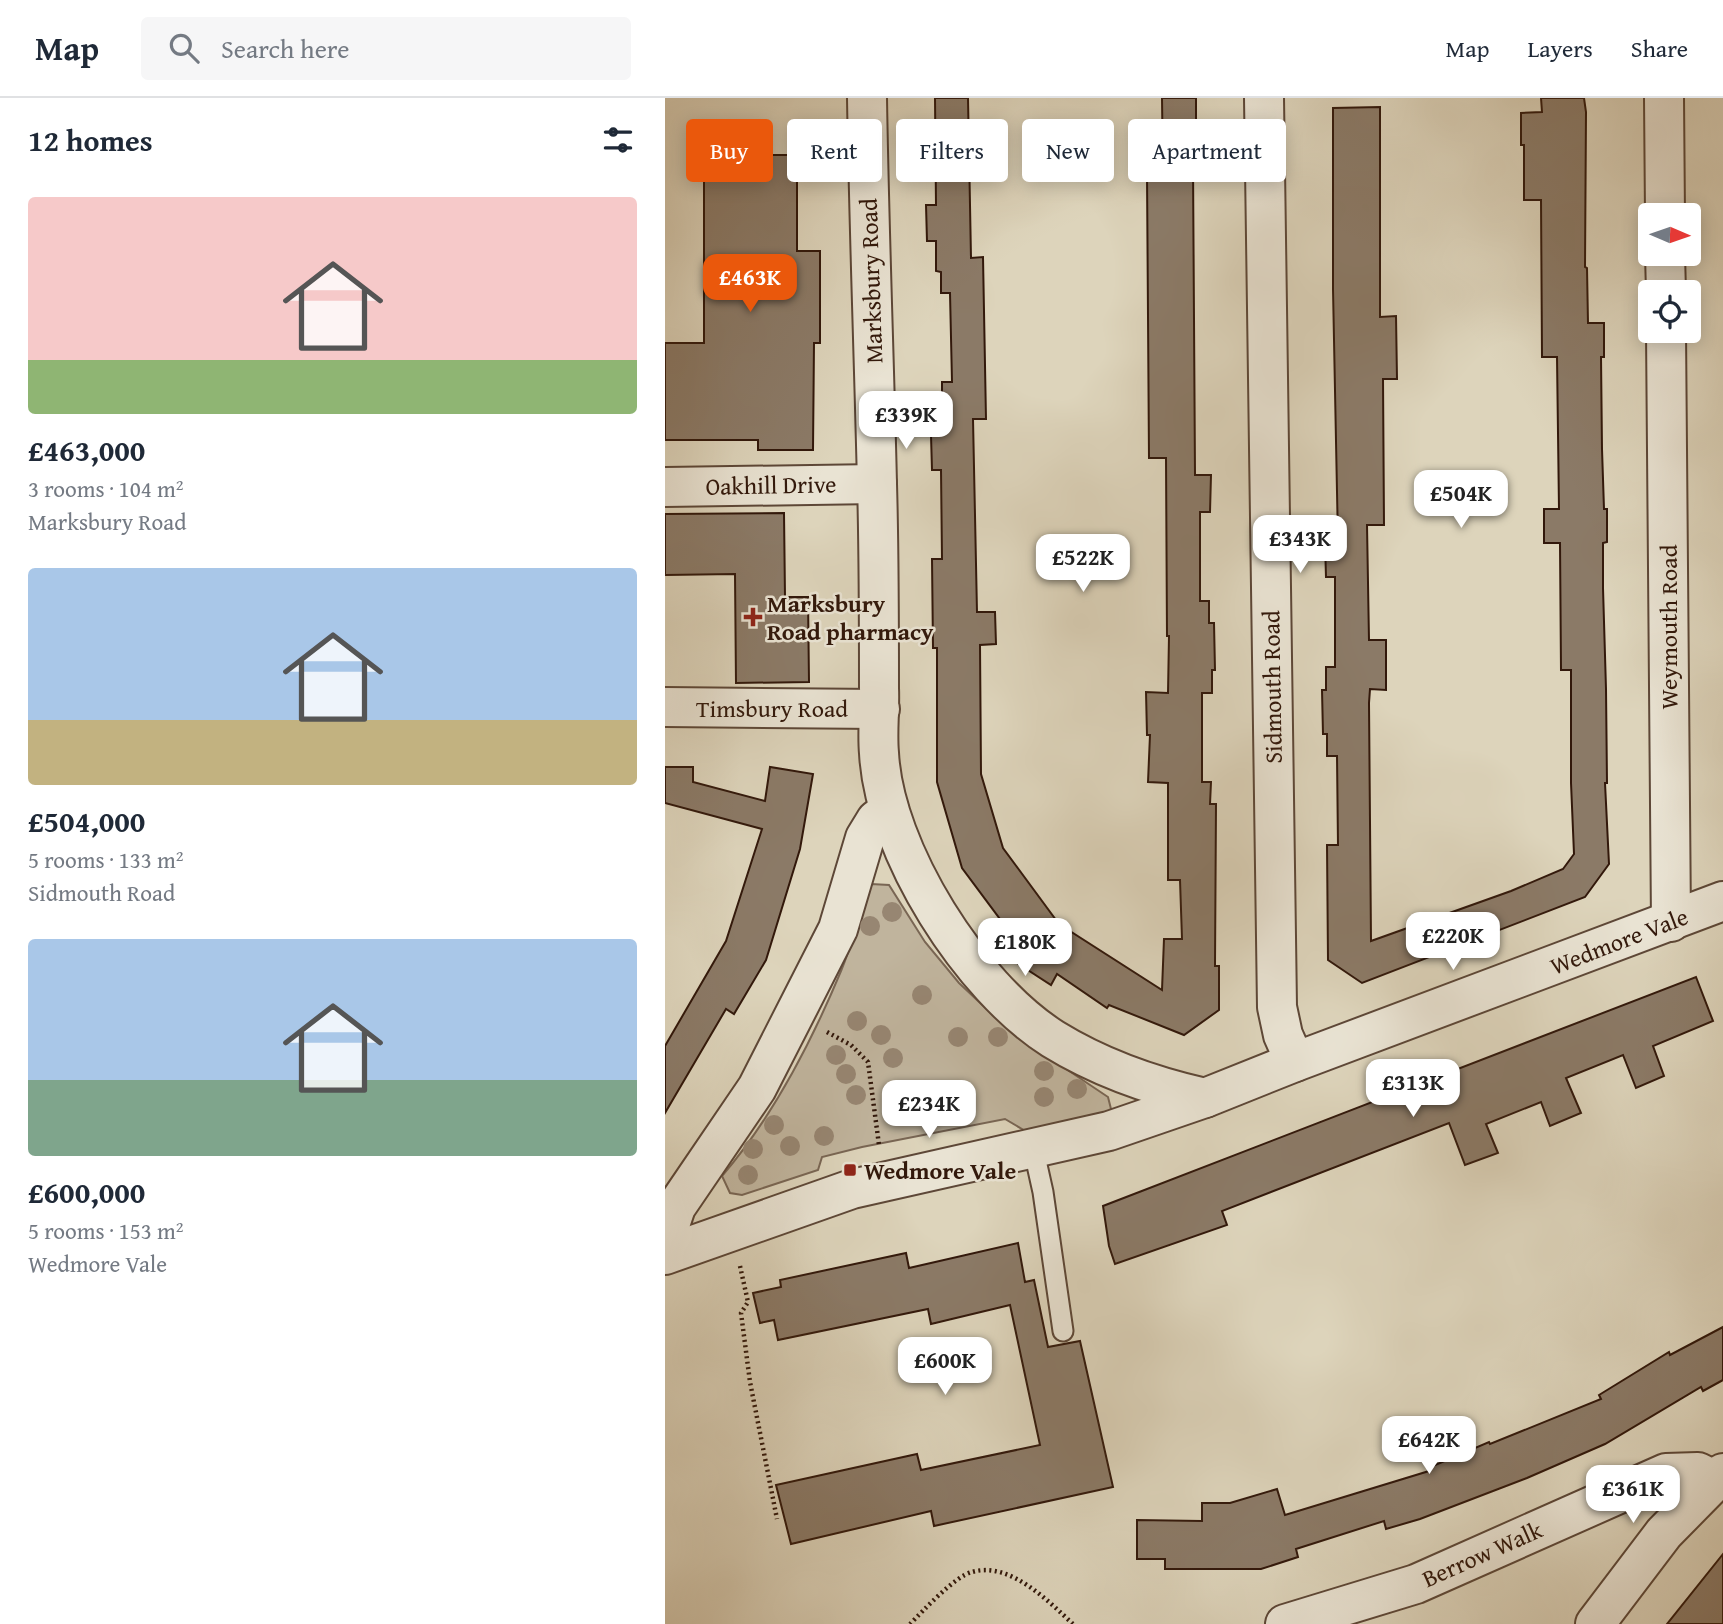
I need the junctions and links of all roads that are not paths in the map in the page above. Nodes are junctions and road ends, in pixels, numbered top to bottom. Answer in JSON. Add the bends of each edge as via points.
{"nodes":[{"id":1,"x":867,"y":98,"type":"edge"},
{"id":2,"x":1263,"y":98,"type":"edge"},
{"id":3,"x":1664,"y":98,"type":"edge"},
{"id":4,"x":1665,"y":203,"type":"edge"},
{"id":5,"x":1666,"y":343,"type":"edge"},
{"id":6,"x":877,"y":484,"type":"junction"},
{"id":7,"x":665,"y":487,"type":"edge"},
{"id":8,"x":665,"y":707,"type":"edge"},
{"id":9,"x":880,"y":709,"type":"junction"},
{"id":10,"x":889,"y":810,"type":"junction"},
{"id":11,"x":1723,"y":901,"type":"edge"},
{"id":12,"x":1671,"y":922,"type":"junction"},
{"id":13,"x":1295,"y":1062,"type":"junction"},
{"id":14,"x":1205,"y":1098,"type":"junction"},
{"id":15,"x":1033,"y":1147,"type":"junction"},
{"id":16,"x":671,"y":1253,"type":"edge"},
{"id":17,"x":1063,"y":1331,"type":"dead end"},
{"id":18,"x":1719,"y":1476,"type":"edge"},
{"id":19,"x":1285,"y":1624,"type":"edge"},
{"id":20,"x":1595,"y":1624,"type":"edge"}],
"edges":[{"from":1,"to":6,"type":"street","name":"Marksbury Road"},
{"from":2,"to":13,"type":"street","name":"Sidmouth Road","via":[[1277,1007]]},
{"from":3,"to":4,"type":"street"},
{"from":5,"to":12,"type":"street","name":"Weymouth Road"},
{"from":6,"to":7,"type":"street","name":"Oakhill Drive"},
{"from":6,"to":9,"type":"street","name":"Marksbury Road"},
{"from":8,"to":9,"type":"street","name":"Timsbury Road"},
{"from":9,"to":10,"type":"street","name":"Marksbury Road","via":[[879,754]]},
{"from":10,"to":14,"type":"street","name":"Marksbury Road","via":[[907,861],[945,926],[1001,997],[1052,1038],[1101,1064],[1159,1088]]},
{"from":10,"to":16,"type":"street","name":"Wedmore Vale","via":[[865,838],[838,929],[757,1088],[676,1207],[669,1228]]},
{"from":11,"to":12,"type":"street","name":"Wedmore Vale"},
{"from":12,"to":13,"type":"street","name":"Wedmore Vale"},
{"from":13,"to":14,"type":"street","name":"Wedmore Vale"},
{"from":14,"to":15,"type":"street","name":"Wedmore Vale","via":[[1109,1131]]},
{"from":15,"to":16,"type":"street","name":"Wedmore Vale","via":[[852,1189]]},
{"from":15,"to":17,"type":"lane"},
{"from":18,"to":19,"type":"street","name":"Berrow Walk","via":[[1665,1473],[1416,1584]]},
{"from":18,"to":20,"type":"street","via":[[1664,1533]]}]}
